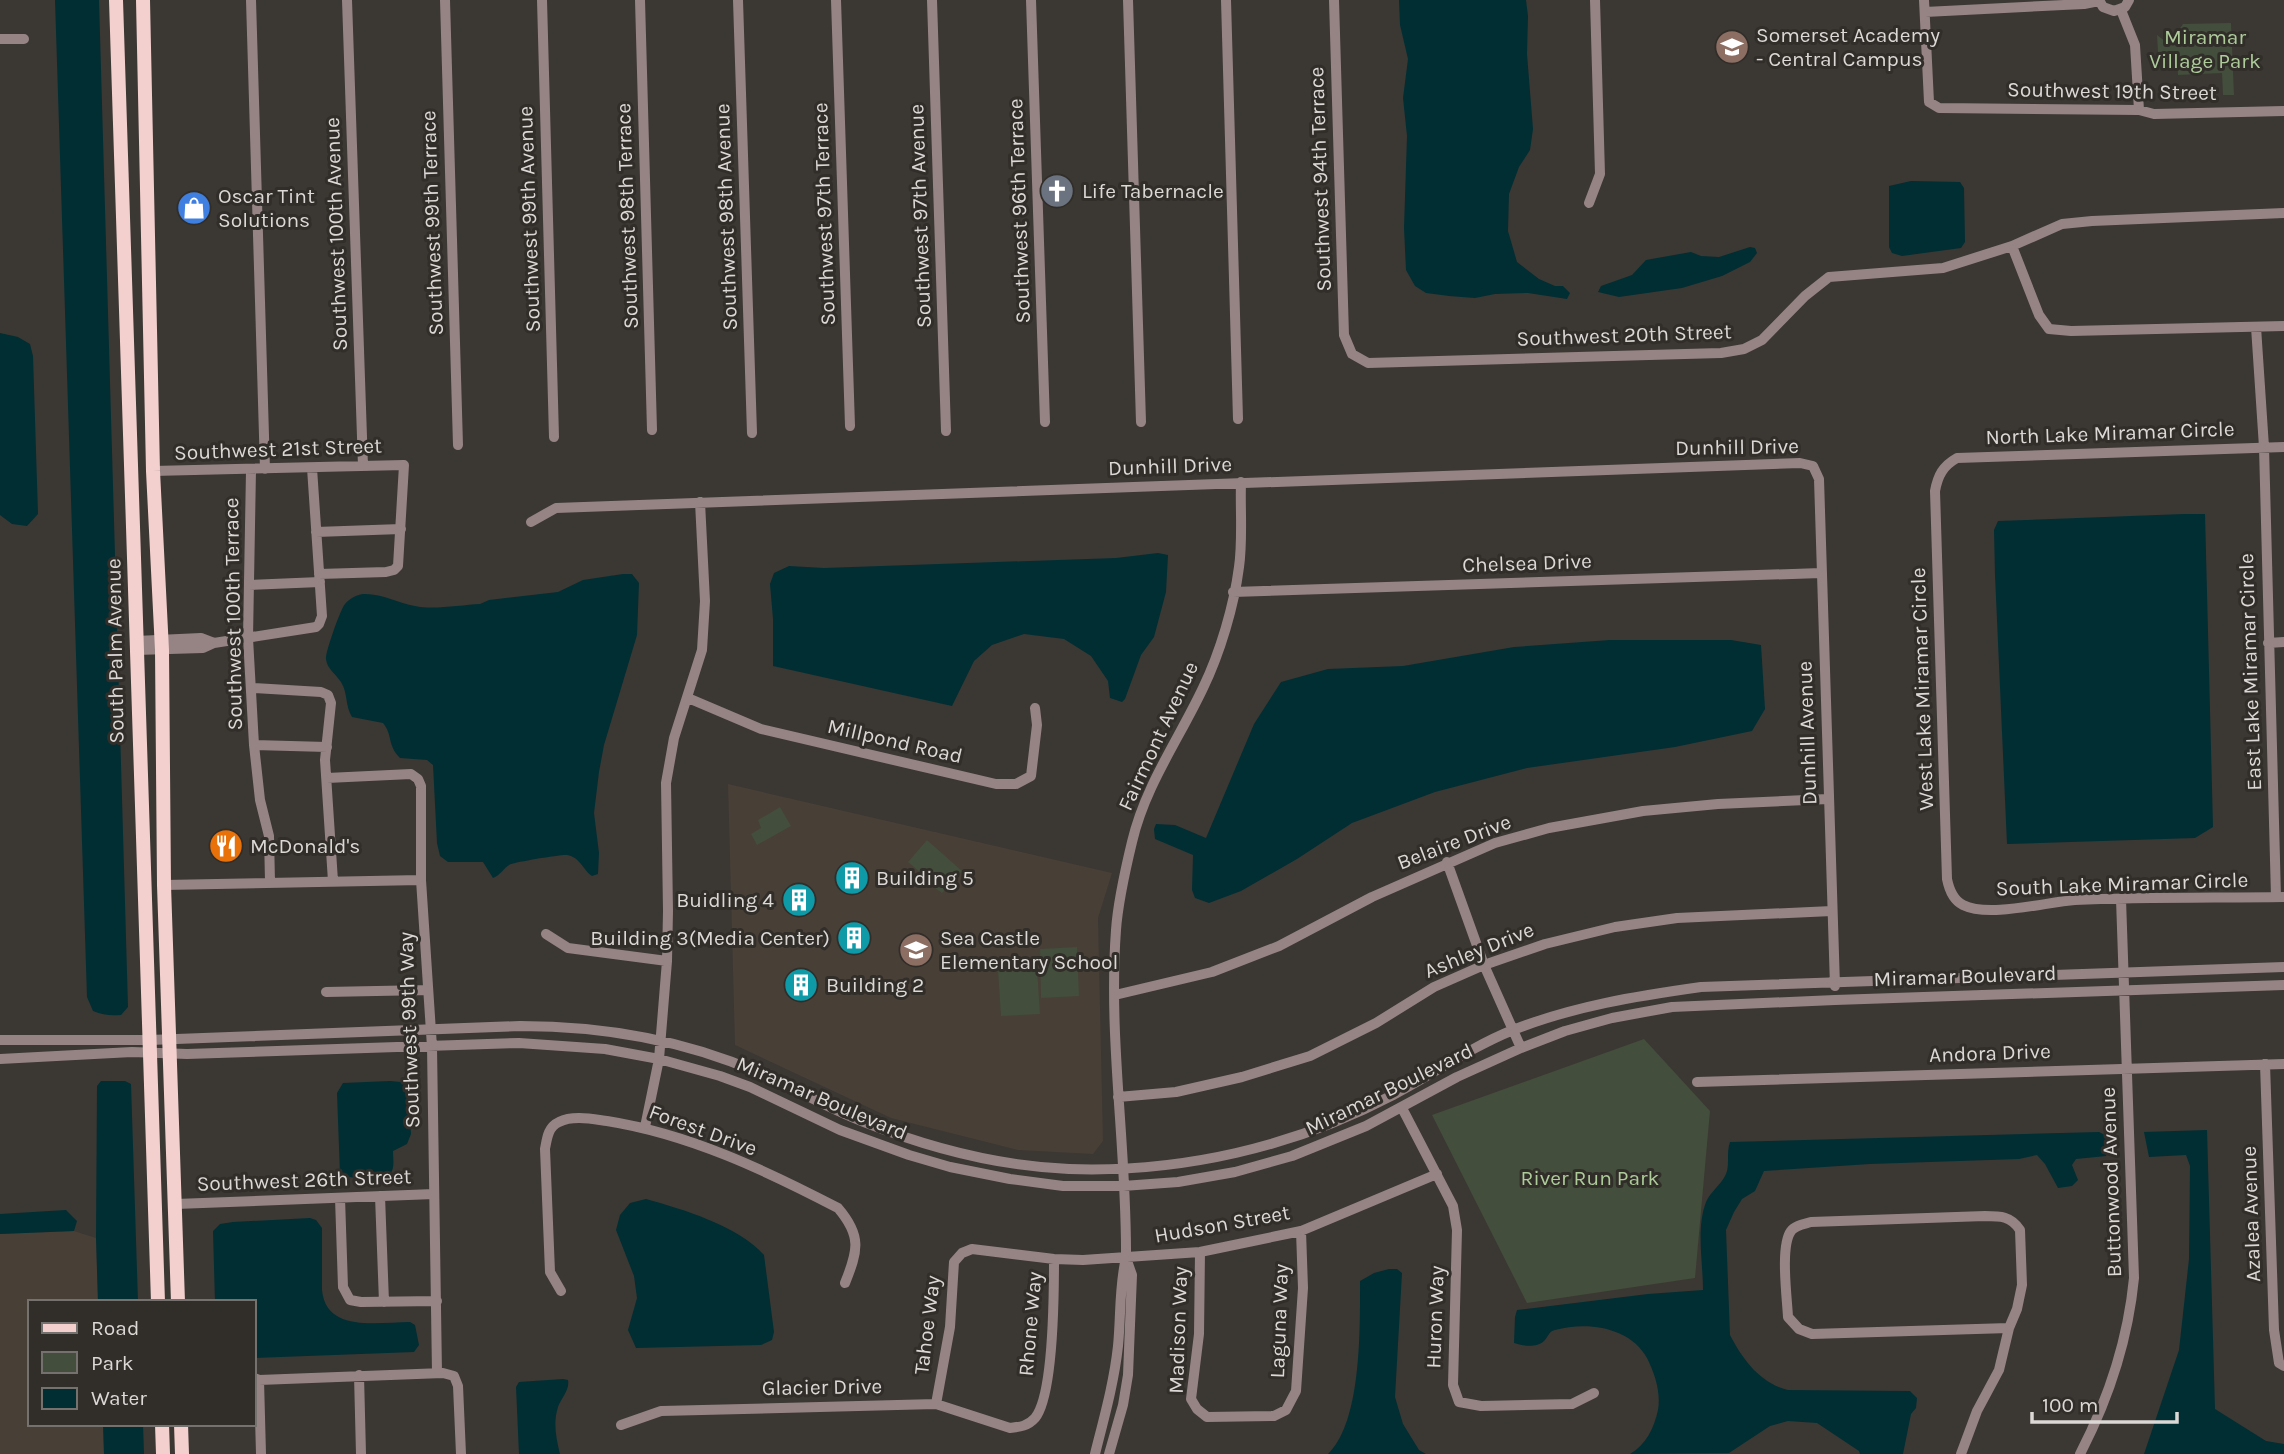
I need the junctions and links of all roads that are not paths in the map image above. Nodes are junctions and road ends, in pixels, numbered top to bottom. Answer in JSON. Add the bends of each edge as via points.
{"nodes":[{"id":1,"x":116,"y":0,"type":"edge"},
{"id":2,"x":144,"y":0,"type":"edge"},
{"id":3,"x":251,"y":0,"type":"edge"},
{"id":4,"x":347,"y":0,"type":"edge"},
{"id":5,"x":445,"y":0,"type":"edge"},
{"id":6,"x":542,"y":0,"type":"edge"},
{"id":7,"x":640,"y":0,"type":"edge"},
{"id":8,"x":738,"y":0,"type":"edge"},
{"id":9,"x":836,"y":0,"type":"edge"},
{"id":10,"x":932,"y":0,"type":"edge"},
{"id":11,"x":1031,"y":0,"type":"edge"},
{"id":12,"x":1128,"y":0,"type":"edge"},
{"id":13,"x":1226,"y":0,"type":"edge"},
{"id":14,"x":1334,"y":0,"type":"edge"},
{"id":15,"x":1595,"y":0,"type":"edge"},
{"id":16,"x":2099,"y":0,"type":"edge"},
{"id":17,"x":2129,"y":0,"type":"edge"},
{"id":18,"x":1924,"y":6,"type":"edge"},
{"id":19,"x":2121,"y":10,"type":"junction"},
{"id":20,"x":0,"y":39,"type":"edge"},
{"id":21,"x":24,"y":39,"type":"dead end"},
{"id":22,"x":2139,"y":110,"type":"junction"},
{"id":23,"x":2284,"y":111,"type":"edge"},
{"id":24,"x":1589,"y":202,"type":"dead end"},
{"id":25,"x":2284,"y":213,"type":"edge"},
{"id":26,"x":2012,"y":246,"type":"junction"},
{"id":27,"x":2284,"y":326,"type":"edge"},
{"id":28,"x":2256,"y":327,"type":"junction"},
{"id":29,"x":1352,"y":355,"type":"joint"},
{"id":30,"x":1238,"y":419,"type":"dead end"},
{"id":31,"x":1045,"y":422,"type":"dead end"},
{"id":32,"x":1141,"y":422,"type":"dead end"},
{"id":33,"x":850,"y":426,"type":"dead end"},
{"id":34,"x":652,"y":430,"type":"dead end"},
{"id":35,"x":946,"y":431,"type":"dead end"},
{"id":36,"x":752,"y":433,"type":"dead end"},
{"id":37,"x":554,"y":437,"type":"dead end"},
{"id":38,"x":458,"y":444,"type":"dead end"},
{"id":39,"x":2264,"y":447,"type":"junction"},
{"id":40,"x":2284,"y":447,"type":"edge"},
{"id":41,"x":363,"y":466,"type":"junction"},
{"id":42,"x":1813,"y":466,"type":"joint"},
{"id":43,"x":312,"y":468,"type":"junction"},
{"id":44,"x":265,"y":469,"type":"junction"},
{"id":45,"x":1942,"y":469,"type":"joint"},
{"id":46,"x":251,"y":470,"type":"junction"},
{"id":47,"x":153,"y":471,"type":"junction"},
{"id":48,"x":1241,"y":482,"type":"junction"},
{"id":49,"x":701,"y":502,"type":"junction"},
{"id":50,"x":531,"y":522,"type":"dead end"},
{"id":51,"x":401,"y":529,"type":"junction"},
{"id":52,"x":317,"y":532,"type":"junction"},
{"id":53,"x":1821,"y":573,"type":"junction"},
{"id":54,"x":319,"y":578,"type":"junction"},
{"id":55,"x":249,"y":585,"type":"junction"},
{"id":56,"x":1233,"y":592,"type":"junction"},
{"id":57,"x":248,"y":638,"type":"junction"},
{"id":58,"x":2284,"y":642,"type":"edge"},
{"id":59,"x":2268,"y":643,"type":"junction"},
{"id":60,"x":162,"y":645,"type":"junction"},
{"id":61,"x":136,"y":646,"type":"junction"},
{"id":62,"x":252,"y":688,"type":"junction"},
{"id":63,"x":688,"y":698,"type":"junction"},
{"id":64,"x":1035,"y":708,"type":"dead end"},
{"id":65,"x":254,"y":745,"type":"junction"},
{"id":66,"x":327,"y":747,"type":"junction"},
{"id":67,"x":327,"y":778,"type":"junction"},
{"id":68,"x":1828,"y":799,"type":"junction"},
{"id":69,"x":1447,"y":862,"type":"junction"},
{"id":70,"x":421,"y":880,"type":"junction"},
{"id":71,"x":333,"y":881,"type":"junction"},
{"id":72,"x":270,"y":882,"type":"junction"},
{"id":73,"x":164,"y":885,"type":"junction"},
{"id":74,"x":2280,"y":897,"type":"edge"},
{"id":75,"x":2121,"y":899,"type":"junction"},
{"id":76,"x":1962,"y":904,"type":"joint"},
{"id":77,"x":1832,"y":911,"type":"junction"},
{"id":78,"x":546,"y":934,"type":"dead end"},
{"id":79,"x":667,"y":961,"type":"junction"},
{"id":80,"x":1484,"y":965,"type":"junction"},
{"id":81,"x":2284,"y":967,"type":"edge"},
{"id":82,"x":2124,"y":973,"type":"junction"},
{"id":83,"x":1835,"y":982,"type":"junction"},
{"id":84,"x":2284,"y":985,"type":"edge"},
{"id":85,"x":428,"y":990,"type":"junction"},
{"id":86,"x":2124,"y":990,"type":"junction"},
{"id":87,"x":326,"y":992,"type":"dead end"},
{"id":88,"x":1115,"y":995,"type":"junction"},
{"id":89,"x":1835,"y":1000,"type":"junction"},
{"id":90,"x":431,"y":1030,"type":"junction"},
{"id":91,"x":1513,"y":1030,"type":"junction"},
{"id":92,"x":0,"y":1041,"type":"edge"},
{"id":93,"x":660,"y":1041,"type":"junction"},
{"id":94,"x":150,"y":1046,"type":"junction"},
{"id":95,"x":170,"y":1046,"type":"junction"},
{"id":96,"x":432,"y":1047,"type":"junction"},
{"id":97,"x":1521,"y":1048,"type":"junction"},
{"id":98,"x":0,"y":1059,"type":"edge"},
{"id":99,"x":659,"y":1059,"type":"junction"},
{"id":100,"x":2284,"y":1063,"type":"edge"},
{"id":101,"x":2265,"y":1064,"type":"junction"},
{"id":102,"x":2126,"y":1067,"type":"junction"},
{"id":103,"x":1697,"y":1083,"type":"dead end"},
{"id":104,"x":1118,"y":1097,"type":"junction"},
{"id":105,"x":1402,"y":1108,"type":"junction"},
{"id":106,"x":645,"y":1127,"type":"junction"},
{"id":107,"x":1122,"y":1168,"type":"junction"},
{"id":108,"x":1437,"y":1174,"type":"junction"},
{"id":109,"x":1123,"y":1186,"type":"junction"},
{"id":110,"x":434,"y":1194,"type":"junction"},
{"id":111,"x":380,"y":1196,"type":"junction"},
{"id":112,"x":340,"y":1198,"type":"junction"},
{"id":113,"x":176,"y":1204,"type":"junction"},
{"id":114,"x":1301,"y":1231,"type":"junction"},
{"id":115,"x":1200,"y":1252,"type":"junction"},
{"id":116,"x":962,"y":1253,"type":"joint"},
{"id":117,"x":1126,"y":1258,"type":"junction"},
{"id":118,"x":1054,"y":1259,"type":"junction"},
{"id":119,"x":845,"y":1283,"type":"dead end"},
{"id":120,"x":561,"y":1291,"type":"dead end"},
{"id":121,"x":158,"y":1300,"type":"edge"},
{"id":122,"x":178,"y":1300,"type":"edge"},
{"id":123,"x":437,"y":1301,"type":"junction"},
{"id":124,"x":384,"y":1302,"type":"junction"},
{"id":125,"x":2009,"y":1328,"type":"junction"},
{"id":126,"x":2281,"y":1364,"type":"edge"},
{"id":127,"x":437,"y":1373,"type":"junction"},
{"id":128,"x":359,"y":1375,"type":"junction"},
{"id":129,"x":256,"y":1381,"type":"edge"},
{"id":130,"x":256,"y":1393,"type":"edge"},
{"id":131,"x":1594,"y":1393,"type":"dead end"},
{"id":132,"x":936,"y":1404,"type":"junction"},
{"id":133,"x":1197,"y":1409,"type":"joint"},
{"id":134,"x":621,"y":1425,"type":"dead end"},
{"id":135,"x":162,"y":1426,"type":"edge"},
{"id":136,"x":181,"y":1426,"type":"edge"},
{"id":137,"x":1023,"y":1427,"type":"joint"},
{"id":138,"x":163,"y":1454,"type":"edge"},
{"id":139,"x":182,"y":1454,"type":"edge"},
{"id":140,"x":261,"y":1454,"type":"edge"},
{"id":141,"x":361,"y":1454,"type":"edge"},
{"id":142,"x":461,"y":1454,"type":"edge"},
{"id":143,"x":1095,"y":1454,"type":"edge"},
{"id":144,"x":1110,"y":1454,"type":"edge"},
{"id":145,"x":1961,"y":1454,"type":"edge"},
{"id":146,"x":2080,"y":1454,"type":"edge"}],
"edges":[{"from":1,"to":61,"type":"main road","name":"South Palm Avenue"},
{"from":2,"to":47,"type":"main road","name":"South Palm Avenue"},
{"from":3,"to":44,"type":"street"},
{"from":4,"to":41,"type":"street","name":"Southwest 100th Avenue"},
{"from":5,"to":38,"type":"street","name":"Southwest 99th Terrace"},
{"from":6,"to":37,"type":"street","name":"Southwest 99th Avenue"},
{"from":7,"to":34,"type":"street","name":"Southwest 98th Terrace"},
{"from":8,"to":36,"type":"street","name":"Southwest 98th Avenue"},
{"from":9,"to":33,"type":"street","name":"Southwest 97th Terrace"},
{"from":10,"to":35,"type":"street","name":"Southwest 97th Avenue"},
{"from":11,"to":31,"type":"street","name":"Southwest 96th Terrace"},
{"from":12,"to":32,"type":"street"},
{"from":13,"to":30,"type":"street"},
{"from":14,"to":29,"type":"street","name":"Southwest 94th Terrace","via":[[1344,335]]},
{"from":15,"to":24,"type":"street","via":[[1600,174]]},
{"from":16,"to":18,"type":"street"},
{"from":16,"to":19,"type":"street","via":[[2108,10]]},
{"from":17,"to":19,"type":"street"},
{"from":18,"to":22,"type":"street","name":"Southwest 19th Street","via":[[1929,102],[1939,108]]},
{"from":19,"to":22,"type":"street","via":[[2135,45]]},
{"from":20,"to":21,"type":"street"},
{"from":22,"to":23,"type":"street","name":"Southwest 19th Street","via":[[2154,114]]},
{"from":25,"to":26,"type":"street","name":"Southwest 20th Street","via":[[2092,221],[2062,225]]},
{"from":26,"to":28,"type":"street","via":[[2039,316],[2049,329]]},
{"from":26,"to":29,"type":"street","name":"Southwest 20th Street","via":[[1943,268],[1829,277],[1762,340],[1721,353],[1368,363]]},
{"from":27,"to":28,"type":"street"},
{"from":28,"to":39,"type":"street","name":"East Lake Miramar Circle"},
{"from":39,"to":40,"type":"street","name":"North Lake Miramar Circle"},
{"from":39,"to":45,"type":"street","name":"North Lake Miramar Circle","via":[[1957,458]]},
{"from":39,"to":59,"type":"street","name":"East Lake Miramar Circle"},
{"from":41,"to":43,"type":"street","name":"Southwest 21st Street"},
{"from":41,"to":51,"type":"street","name":"Southwest 21st Street","via":[[404,465]]},
{"from":42,"to":48,"type":"street","name":"Dunhill Drive"},
{"from":42,"to":53,"type":"street","name":"Dunhill Avenue","via":[[1819,479]]},
{"from":43,"to":44,"type":"street","name":"Southwest 21st Street"},
{"from":43,"to":52,"type":"street"},
{"from":44,"to":46,"type":"street","name":"Southwest 21st Street"},
{"from":45,"to":76,"type":"street","name":"West Lake Miramar Circle","via":[[1936,491],[1947,878],[1950,893]]},
{"from":46,"to":47,"type":"street","name":"Southwest 21st Street"},
{"from":46,"to":55,"type":"street","name":"Southwest 100th Terrace"},
{"from":47,"to":60,"type":"main road","name":"South Palm Avenue"},
{"from":48,"to":49,"type":"street","name":"Dunhill Drive"},
{"from":48,"to":56,"type":"street","name":"Fairmont Avenue","via":[[1239,567]]},
{"from":49,"to":50,"type":"street","name":"Dunhill Drive","via":[[556,508]]},
{"from":49,"to":63,"type":"street","via":[[702,650]]},
{"from":51,"to":52,"type":"street"},
{"from":51,"to":54,"type":"street","via":[[394,570]]},
{"from":52,"to":54,"type":"street"},
{"from":53,"to":56,"type":"street","name":"Chelsea Drive"},
{"from":53,"to":68,"type":"street","name":"Dunhill Avenue"},
{"from":54,"to":55,"type":"street"},
{"from":54,"to":57,"type":"street","via":[[322,616],[316,627]]},
{"from":55,"to":57,"type":"street","name":"Southwest 100th Terrace"},
{"from":56,"to":88,"type":"street","name":"Fairmont Avenue","via":[[1214,663],[1150,790],[1133,838],[1116,930]]},
{"from":57,"to":60,"type":"street"},
{"from":57,"to":62,"type":"street","name":"Southwest 100th Terrace"},
{"from":58,"to":59,"type":"street"},
{"from":59,"to":74,"type":"street","name":"East Lake Miramar Circle"},
{"from":60,"to":61,"type":"street"},
{"from":60,"to":73,"type":"main road","name":"South Palm Avenue"},
{"from":61,"to":94,"type":"main road","name":"South Palm Avenue"},
{"from":62,"to":65,"type":"street","name":"Southwest 100th Terrace"},
{"from":62,"to":66,"type":"street","via":[[328,695]]},
{"from":63,"to":64,"type":"street","name":"Millpond Road","via":[[761,729],[996,785],[1016,784],[1031,776]]},
{"from":63,"to":79,"type":"street","via":[[674,738],[666,783]]},
{"from":65,"to":66,"type":"street"},
{"from":65,"to":72,"type":"street","name":"Southwest 100th Terrace","via":[[269,836]]},
{"from":66,"to":67,"type":"street"},
{"from":67,"to":70,"type":"street","name":"Southwest 99th Way","via":[[411,774],[418,779]]},
{"from":67,"to":71,"type":"street"},
{"from":68,"to":69,"type":"street","name":"Belaire Drive","via":[[1633,812],[1549,828]]},
{"from":68,"to":77,"type":"street","name":"Dunhill Avenue"},
{"from":69,"to":80,"type":"street"},
{"from":69,"to":88,"type":"street","name":"Belaire Drive","via":[[1279,946],[1212,972]]},
{"from":70,"to":71,"type":"street"},
{"from":70,"to":85,"type":"street","name":"Southwest 99th Way"},
{"from":71,"to":72,"type":"street"},
{"from":72,"to":73,"type":"street"},
{"from":73,"to":95,"type":"main road","name":"South Palm Avenue"},
{"from":74,"to":75,"type":"street","name":"South Lake Miramar Circle"},
{"from":75,"to":76,"type":"street","name":"South Lake Miramar Circle","via":[[2023,908],[1980,909]]},
{"from":75,"to":82,"type":"street","name":"Buttonwood Avenue"},
{"from":77,"to":80,"type":"street","name":"Ashley Drive","via":[[1677,918],[1615,927]]},
{"from":77,"to":83,"type":"street","name":"Dunhill Avenue"},
{"from":78,"to":79,"type":"street","via":[[568,948]]},
{"from":79,"to":93,"type":"street"},
{"from":80,"to":91,"type":"street"},
{"from":80,"to":104,"type":"street","name":"Ashley Drive","via":[[1434,987],[1310,1056],[1175,1093]]},
{"from":81,"to":82,"type":"street","name":"Miramar Boulevard"},
{"from":82,"to":83,"type":"street","name":"Miramar Boulevard"},
{"from":82,"to":86,"type":"street","name":"Buttonwood Avenue"},
{"from":83,"to":89,"type":"street","name":"Dunhill Avenue"},
{"from":83,"to":91,"type":"street","name":"Miramar Boulevard","via":[[1667,992],[1594,1005]]},
{"from":84,"to":86,"type":"street","name":"Miramar Boulevard"},
{"from":85,"to":87,"type":"street"},
{"from":85,"to":90,"type":"street","name":"Southwest 99th Way"},
{"from":86,"to":89,"type":"street","name":"Miramar Boulevard"},
{"from":86,"to":102,"type":"street","name":"Buttonwood Avenue"},
{"from":88,"to":104,"type":"street","name":"Fairmont Avenue"},
{"from":89,"to":97,"type":"street","name":"Miramar Boulevard","via":[[1672,1007],[1612,1018]]},
{"from":90,"to":93,"type":"street","name":"Miramar Boulevard","via":[[584,1028]]},
{"from":90,"to":95,"type":"street","name":"Miramar Boulevard"},
{"from":90,"to":96,"type":"street","name":"Southwest 99th Way"},
{"from":91,"to":97,"type":"street"},
{"from":91,"to":107,"type":"street","name":"Miramar Boulevard","via":[[1394,1094],[1285,1140],[1191,1162]]},
{"from":92,"to":94,"type":"street"},
{"from":93,"to":99,"type":"street"},
{"from":93,"to":107,"type":"street","name":"Miramar Boulevard","via":[[757,1072],[862,1121],[946,1150],[1029,1165]]},
{"from":94,"to":95,"type":"street"},
{"from":94,"to":98,"type":"street"},
{"from":94,"to":121,"type":"main road","name":"South Palm Avenue"},
{"from":95,"to":96,"type":"street","name":"Miramar Boulevard"},
{"from":95,"to":113,"type":"main road","name":"South Palm Avenue"},
{"from":96,"to":99,"type":"street","name":"Miramar Boulevard","via":[[541,1044]]},
{"from":96,"to":110,"type":"street","name":"Southwest 99th Way"},
{"from":97,"to":105,"type":"street","name":"Miramar Boulevard"},
{"from":99,"to":106,"type":"street"},
{"from":99,"to":109,"type":"street","name":"Miramar Boulevard","via":[[750,1087],[840,1130],[950,1167],[1063,1186]]},
{"from":100,"to":101,"type":"street","name":"Andora Drive"},
{"from":101,"to":102,"type":"street","name":"Andora Drive"},
{"from":101,"to":126,"type":"street","name":"Azalea Avenue","via":[[2274,1330]]},
{"from":102,"to":103,"type":"street","name":"Andora Drive"},
{"from":102,"to":146,"type":"street","name":"Buttonwood Avenue","via":[[2134,1278],[2131,1311],[2101,1413]]},
{"from":104,"to":107,"type":"street","name":"Fairmont Avenue"},
{"from":105,"to":108,"type":"street","name":"Huron Way"},
{"from":105,"to":109,"type":"street","name":"Miramar Boulevard","via":[[1326,1144],[1235,1172]]},
{"from":106,"to":119,"type":"street","name":"Forest Drive","via":[[713,1149],[838,1208],[856,1239],[856,1256]]},
{"from":106,"to":120,"type":"street","name":"Forest Drive","via":[[587,1118],[556,1122],[548,1132],[550,1272]]},
{"from":107,"to":109,"type":"street","name":"Fairmont Avenue"},
{"from":108,"to":114,"type":"street","name":"Hudson Street"},
{"from":108,"to":131,"type":"street","name":"Huron Way","via":[[1453,1206],[1457,1230],[1453,1385],[1459,1402],[1480,1406],[1572,1404]]},
{"from":109,"to":117,"type":"street","name":"Fairmont Avenue"},
{"from":110,"to":111,"type":"street","name":"Southwest 26th Street"},
{"from":110,"to":123,"type":"street","name":"Southwest 99th Way"},
{"from":111,"to":112,"type":"street","name":"Southwest 26th Street"},
{"from":111,"to":124,"type":"street"},
{"from":112,"to":113,"type":"street","name":"Southwest 26th Street"},
{"from":112,"to":124,"type":"street","via":[[346,1296],[361,1302]]},
{"from":113,"to":122,"type":"main road","name":"South Palm Avenue"},
{"from":114,"to":115,"type":"street","name":"Hudson Street"},
{"from":114,"to":133,"type":"street","name":"Laguna Way","via":[[1300,1349],[1296,1391],[1286,1410],[1274,1416],[1207,1418]]},
{"from":115,"to":117,"type":"street","name":"Hudson Street"},
{"from":115,"to":133,"type":"street","name":"Madison Way","via":[[1199,1334],[1191,1399]]},
{"from":116,"to":118,"type":"street","name":"Hudson Street","via":[[972,1249]]},
{"from":116,"to":132,"type":"street","name":"Tahoe Way","via":[[954,1262],[950,1327]]},
{"from":117,"to":118,"type":"street","name":"Hudson Street"},
{"from":117,"to":143,"type":"street","name":"Fairmont Avenue","via":[[1118,1347]]},
{"from":117,"to":144,"type":"street","name":"Fairmont Avenue","via":[[1132,1275],[1128,1375]]},
{"from":118,"to":137,"type":"street","name":"Rhone Way","via":[[1050,1361],[1036,1417]]},
{"from":123,"to":124,"type":"street"},
{"from":123,"to":127,"type":"street","name":"Southwest 99th Way"},
{"from":125,"to":125,"type":"street","via":[[2022,1285],[2020,1230],[2003,1216],[1811,1222],[1790,1232],[1786,1245],[1787,1317],[1812,1334]]},
{"from":125,"to":145,"type":"street","via":[[1999,1370]]},
{"from":127,"to":128,"type":"street"},
{"from":127,"to":142,"type":"street","via":[[454,1376],[458,1386]]},
{"from":128,"to":129,"type":"street"},
{"from":128,"to":141,"type":"street"},
{"from":130,"to":140,"type":"street"},
{"from":132,"to":134,"type":"street","name":"Glacier Drive","via":[[661,1411]]},
{"from":132,"to":137,"type":"street","name":"Glacier Drive","via":[[1010,1428]]},
{"from":135,"to":138,"type":"main road"},
{"from":136,"to":139,"type":"main road"}]}
